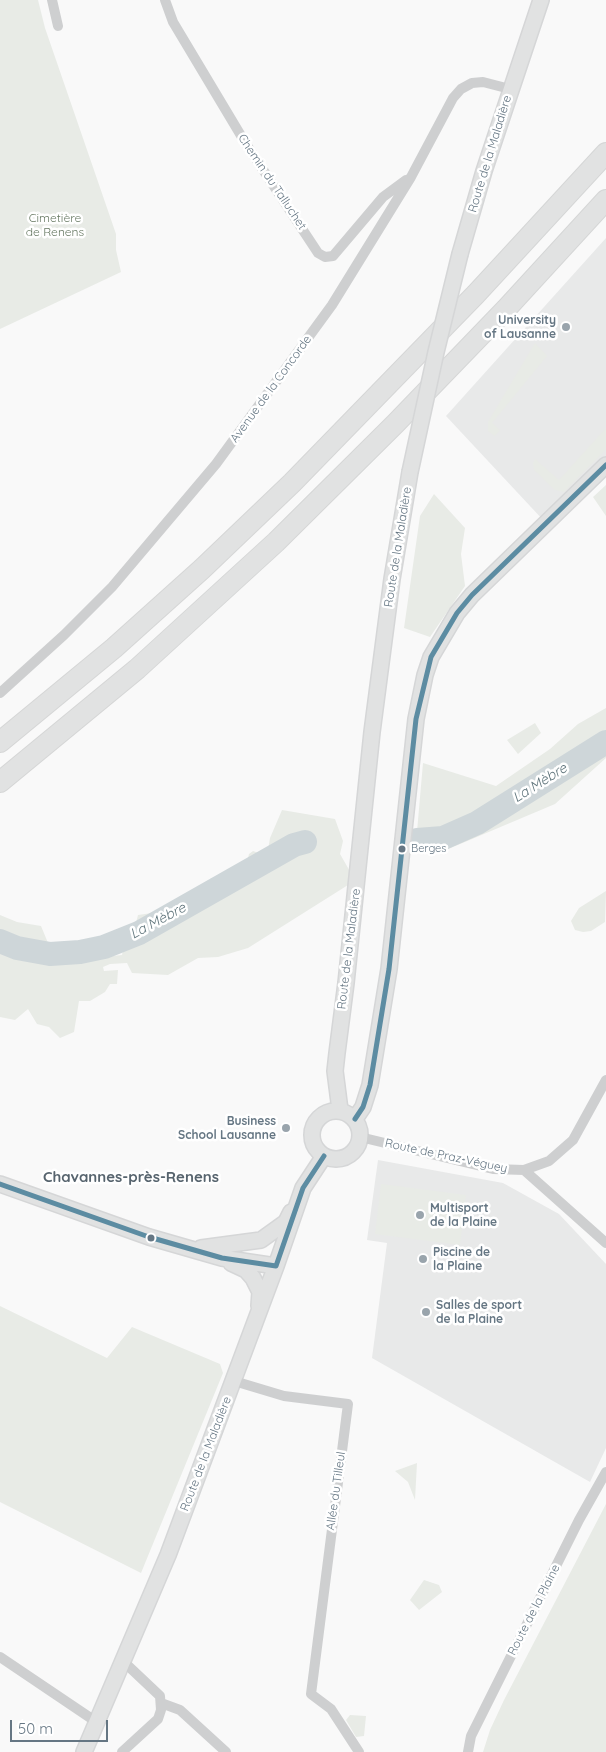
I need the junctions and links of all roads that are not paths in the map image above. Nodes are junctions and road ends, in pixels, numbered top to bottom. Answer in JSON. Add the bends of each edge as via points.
{"nodes":[{"id":1,"x":52,"y":0,"type":"edge"},
{"id":2,"x":165,"y":0,"type":"edge"},
{"id":3,"x":541,"y":0,"type":"edge"},
{"id":4,"x":58,"y":26,"type":"dead end"},
{"id":5,"x":510,"y":88,"type":"junction"},
{"id":6,"x":606,"y":153,"type":"edge"},
{"id":7,"x":411,"y":177,"type":"junction"},
{"id":8,"x":606,"y":200,"type":"edge"},
{"id":9,"x":606,"y":465,"type":"edge"},
{"id":10,"x":0,"y":693,"type":"edge"},
{"id":11,"x":0,"y":742,"type":"edge"},
{"id":12,"x":0,"y":782,"type":"edge"},
{"id":13,"x":606,"y":1080,"type":"edge"},
{"id":14,"x":340,"y":1110,"type":"junction"},
{"id":15,"x":355,"y":1119,"type":"junction"},
{"id":16,"x":360,"y":1138,"type":"junction"},
{"id":17,"x":324,"y":1156,"type":"junction"},
{"id":18,"x":524,"y":1170,"type":"junction"},
{"id":19,"x":0,"y":1184,"type":"edge"},
{"id":20,"x":303,"y":1188,"type":"junction"},
{"id":21,"x":606,"y":1243,"type":"edge"},
{"id":22,"x":194,"y":1249,"type":"junction"},
{"id":23,"x":222,"y":1258,"type":"junction"},
{"id":24,"x":276,"y":1266,"type":"junction"},
{"id":25,"x":258,"y":1315,"type":"junction"},
{"id":26,"x":234,"y":1381,"type":"junction"},
{"id":27,"x":606,"y":1472,"type":"edge"},
{"id":28,"x":0,"y":1657,"type":"edge"},
{"id":29,"x":124,"y":1662,"type":"junction"},
{"id":30,"x":161,"y":1703,"type":"junction"},
{"id":31,"x":98,"y":1723,"type":"junction"},
{"id":32,"x":84,"y":1752,"type":"edge"},
{"id":33,"x":122,"y":1752,"type":"edge"},
{"id":34,"x":226,"y":1752,"type":"edge"},
{"id":35,"x":359,"y":1752,"type":"edge"},
{"id":36,"x":468,"y":1752,"type":"edge"}],
"edges":[{"from":1,"to":4,"type":"street"},
{"from":2,"to":7,"type":"street","name":"Chemin du Talluchet","via":[[172,22],[246,144],[318,252],[325,257],[333,256],[383,197]]},
{"from":3,"to":5,"type":"main road","name":"Route de la Maladière"},
{"from":5,"to":7,"type":"street","name":"Avenue de la Concorde","via":[[483,82],[461,89],[453,98]]},
{"from":5,"to":14,"type":"main road","name":"Route de la Maladière","bridge":true,"via":[[460,254],[436,352],[410,472],[392,580],[335,1071]]},
{"from":6,"to":11,"type":"highway","via":[[476,294],[292,483],[135,630]]},
{"from":7,"to":10,"type":"street","name":"Avenue de la Concorde","via":[[332,305],[216,464],[112,587]]},
{"from":8,"to":12,"type":"highway","via":[[506,309],[276,542],[137,670]]},
{"from":9,"to":15,"type":"main road","via":[[467,601],[442,636],[425,675],[416,719],[389,969],[370,1085]]},
{"from":13,"to":18,"type":"street","name":"Route de Praz-Véguey","via":[[573,1140],[549,1161]]},
{"from":14,"to":15,"type":"main road"},
{"from":14,"to":17,"type":"main road","via":[[325,1113],[313,1126],[314,1145]]},
{"from":15,"to":16,"type":"main road","via":[[360,1128]]},
{"from":16,"to":17,"type":"main road","via":[[355,1150],[345,1157],[332,1159]]},
{"from":16,"to":18,"type":"street","name":"Route de Praz-Véguey","via":[[493,1168]]},
{"from":17,"to":20,"type":"main road","name":"Route de la Maladière"},
{"from":18,"to":21,"type":"street"},
{"from":19,"to":22,"type":"main road","via":[[139,1234]]},
{"from":20,"to":22,"type":"main road","via":[[286,1222],[261,1240]]},
{"from":20,"to":24,"type":"main road","name":"Route de la Maladière"},
{"from":22,"to":23,"type":"main road"},
{"from":23,"to":24,"type":"main road"},
{"from":23,"to":25,"type":"main road","via":[[246,1270],[253,1278],[260,1292]]},
{"from":24,"to":25,"type":"main road","name":"Route de la Maladière"},
{"from":25,"to":26,"type":"main road","name":"Route de la Maladière"},
{"from":26,"to":29,"type":"main road","name":"Route de la Maladière"},
{"from":26,"to":35,"type":"street","name":"Allée du Tilleul","via":[[284,1396],[348,1404],[311,1694],[331,1709]]},
{"from":27,"to":36,"type":"street","name":"Route de la Plaine","via":[[471,1736]]},
{"from":28,"to":31,"type":"street"},
{"from":29,"to":30,"type":"street","via":[[160,1696]]},
{"from":29,"to":31,"type":"main road","name":"Route de la Maladière"},
{"from":30,"to":33,"type":"street","via":[[158,1718]]},
{"from":30,"to":34,"type":"street","via":[[180,1710]]},
{"from":31,"to":32,"type":"main road","name":"Route de la Maladière"}]}
